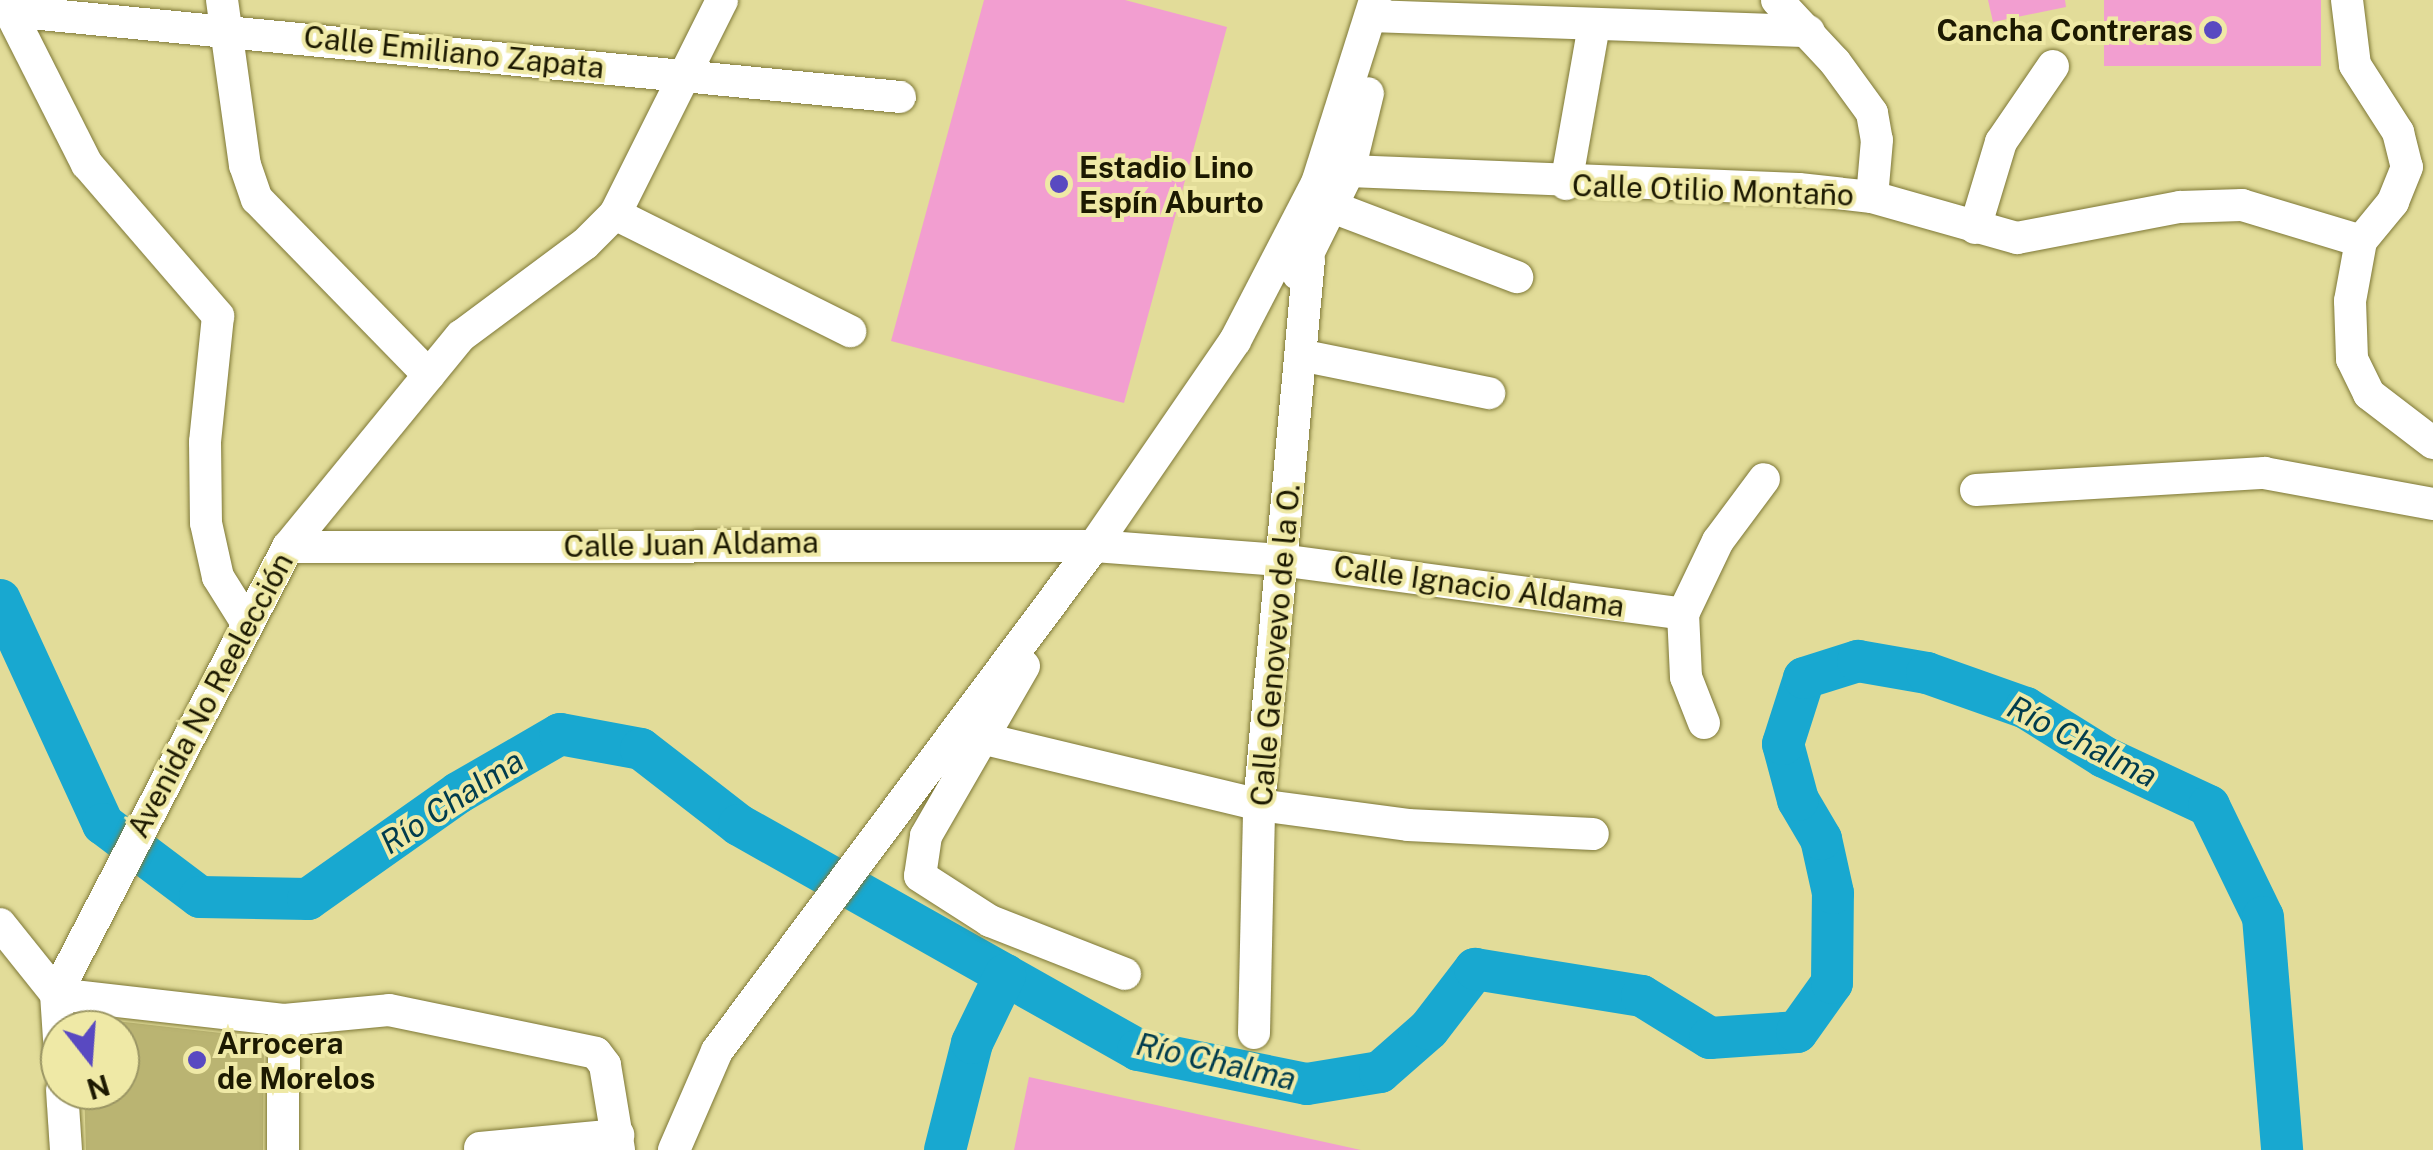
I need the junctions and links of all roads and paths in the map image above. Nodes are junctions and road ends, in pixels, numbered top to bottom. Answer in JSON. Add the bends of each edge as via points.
{"nodes":[{"id":1,"x":722,"y":0,"type":"edge"},
{"id":2,"x":1776,"y":0,"type":"edge"},
{"id":3,"x":2347,"y":0,"type":"edge"},
{"id":4,"x":6,"y":6,"type":"edge"},
{"id":5,"x":224,"y":15,"type":"edge"},
{"id":6,"x":1371,"y":15,"type":"edge"},
{"id":7,"x":1594,"y":25,"type":"junction"},
{"id":8,"x":1808,"y":31,"type":"junction"},
{"id":9,"x":2053,"y":66,"type":"dead end"},
{"id":10,"x":688,"y":74,"type":"junction"},
{"id":11,"x":900,"y":97,"type":"dead end"},
{"id":12,"x":1350,"y":171,"type":"junction"},
{"id":13,"x":1566,"y":184,"type":"junction"},
{"id":14,"x":1872,"y":196,"type":"junction"},
{"id":15,"x":1335,"y":208,"type":"junction"},
{"id":16,"x":615,"y":214,"type":"junction"},
{"id":17,"x":1975,"y":228,"type":"junction"},
{"id":18,"x":2361,"y":241,"type":"junction"},
{"id":19,"x":1309,"y":259,"type":"junction"},
{"id":20,"x":1517,"y":276,"type":"dead end"},
{"id":21,"x":850,"y":330,"type":"dead end"},
{"id":22,"x":1235,"y":341,"type":"junction"},
{"id":23,"x":1304,"y":356,"type":"junction"},
{"id":24,"x":429,"y":375,"type":"junction"},
{"id":25,"x":1489,"y":392,"type":"dead end"},
{"id":26,"x":2433,"y":443,"type":"edge"},
{"id":27,"x":1764,"y":479,"type":"dead end"},
{"id":28,"x":1976,"y":490,"type":"dead end"},
{"id":29,"x":2433,"y":504,"type":"edge"},
{"id":30,"x":1094,"y":546,"type":"junction"},
{"id":31,"x":288,"y":547,"type":"junction"},
{"id":32,"x":1280,"y":560,"type":"junction"},
{"id":33,"x":1061,"y":590,"type":"junction"},
{"id":34,"x":1683,"y":614,"type":"junction"},
{"id":35,"x":238,"y":634,"type":"junction"},
{"id":36,"x":1704,"y":723,"type":"dead end"},
{"id":37,"x":985,"y":739,"type":"junction"},
{"id":38,"x":1259,"y":805,"type":"junction"},
{"id":39,"x":1593,"y":834,"type":"dead end"},
{"id":40,"x":0,"y":924,"type":"edge"},
{"id":41,"x":1125,"y":974,"type":"dead end"},
{"id":42,"x":56,"y":994,"type":"junction"},
{"id":43,"x":57,"y":1010,"type":"edge"},
{"id":44,"x":284,"y":1020,"type":"junction"},
{"id":45,"x":1254,"y":1033,"type":"dead end"},
{"id":46,"x":63,"y":1110,"type":"edge"},
{"id":47,"x":619,"y":1143,"type":"edge"},
{"id":48,"x":480,"y":1148,"type":"edge"},
{"id":49,"x":66,"y":1150,"type":"edge"},
{"id":50,"x":283,"y":1150,"type":"edge"},
{"id":51,"x":674,"y":1150,"type":"edge"}],
"edges":[{"from":1,"to":10,"type":"street","name":"Avenida No Reelección"},
{"from":2,"to":8,"type":"street"},
{"from":3,"to":18,"type":"street","via":[[2356,65],[2398,132],[2407,166],[2392,202]]},
{"from":4,"to":5,"type":"street","name":"Calle Emiliano Zapata"},
{"from":4,"to":35,"type":"street","via":[[87,164],[218,316],[205,442],[206,523]]},
{"from":5,"to":10,"type":"street","name":"Calle Emiliano Zapata"},
{"from":5,"to":24,"type":"street","via":[[245,165],[257,199]]},
{"from":6,"to":7,"type":"street"},
{"from":6,"to":12,"type":"street","via":[[1369,85]]},
{"from":6,"to":22,"type":"street","via":[[1312,196]]},
{"from":7,"to":8,"type":"street"},
{"from":7,"to":13,"type":"street"},
{"from":8,"to":14,"type":"street","via":[[1872,113]]},
{"from":9,"to":17,"type":"street","via":[[2001,142]]},
{"from":10,"to":11,"type":"street","name":"Calle Emiliano Zapata"},
{"from":10,"to":16,"type":"street","name":"Avenida No Reelección"},
{"from":12,"to":13,"type":"street","name":"Calle Otilio Montaño"},
{"from":12,"to":15,"type":"street"},
{"from":13,"to":14,"type":"street","name":"Calle Otilio Montaño"},
{"from":14,"to":17,"type":"street","name":"Calle Otilio Montaño"},
{"from":15,"to":19,"type":"street"},
{"from":15,"to":20,"type":"street"},
{"from":16,"to":21,"type":"street"},
{"from":16,"to":24,"type":"street","name":"Avenida No Reelección","via":[[585,244],[460,336]]},
{"from":17,"to":18,"type":"street","name":"Calle Otilio Montaño","via":[[2016,238],[2043,236],[2212,203],[2242,205]]},
{"from":18,"to":26,"type":"street","via":[[2348,328],[2358,378]]},
{"from":19,"to":22,"type":"street"},
{"from":19,"to":23,"type":"street","name":"Calle Genovevo de la O."},
{"from":22,"to":30,"type":"street"},
{"from":23,"to":25,"type":"street"},
{"from":23,"to":32,"type":"street","name":"Calle Genovevo de la O."},
{"from":24,"to":31,"type":"street","name":"Avenida No Reelección"},
{"from":27,"to":34,"type":"street","via":[[1718,541]]},
{"from":28,"to":29,"type":"street","via":[[2264,473]]},
{"from":30,"to":31,"type":"street","name":"Calle Juan Aldama"},
{"from":30,"to":32,"type":"street","name":"Calle Ignacio Aldama"},
{"from":30,"to":33,"type":"street"},
{"from":31,"to":35,"type":"street","name":"Avenida No Reelección"},
{"from":32,"to":34,"type":"street","name":"Calle Ignacio Aldama"},
{"from":32,"to":38,"type":"street","name":"Calle Genovevo de la O."},
{"from":33,"to":37,"type":"street"},
{"from":33,"to":51,"type":"street","via":[[717,1051]]},
{"from":34,"to":36,"type":"street","via":[[1686,677]]},
{"from":35,"to":42,"type":"street","name":"Avenida No Reelección"},
{"from":37,"to":38,"type":"street"},
{"from":37,"to":41,"type":"street","via":[[939,812],[919,859],[928,886],[990,921]]},
{"from":38,"to":39,"type":"street","via":[[1408,825]]},
{"from":38,"to":45,"type":"street","name":"Calle Genovevo de la O."},
{"from":40,"to":42,"type":"street"},
{"from":42,"to":43,"type":"street"},
{"from":42,"to":44,"type":"street"},
{"from":44,"to":47,"type":"street","via":[[389,1010],[596,1053],[606,1065]]},
{"from":44,"to":50,"type":"street"},
{"from":46,"to":49,"type":"street"},
{"from":47,"to":48,"type":"street"}]}
